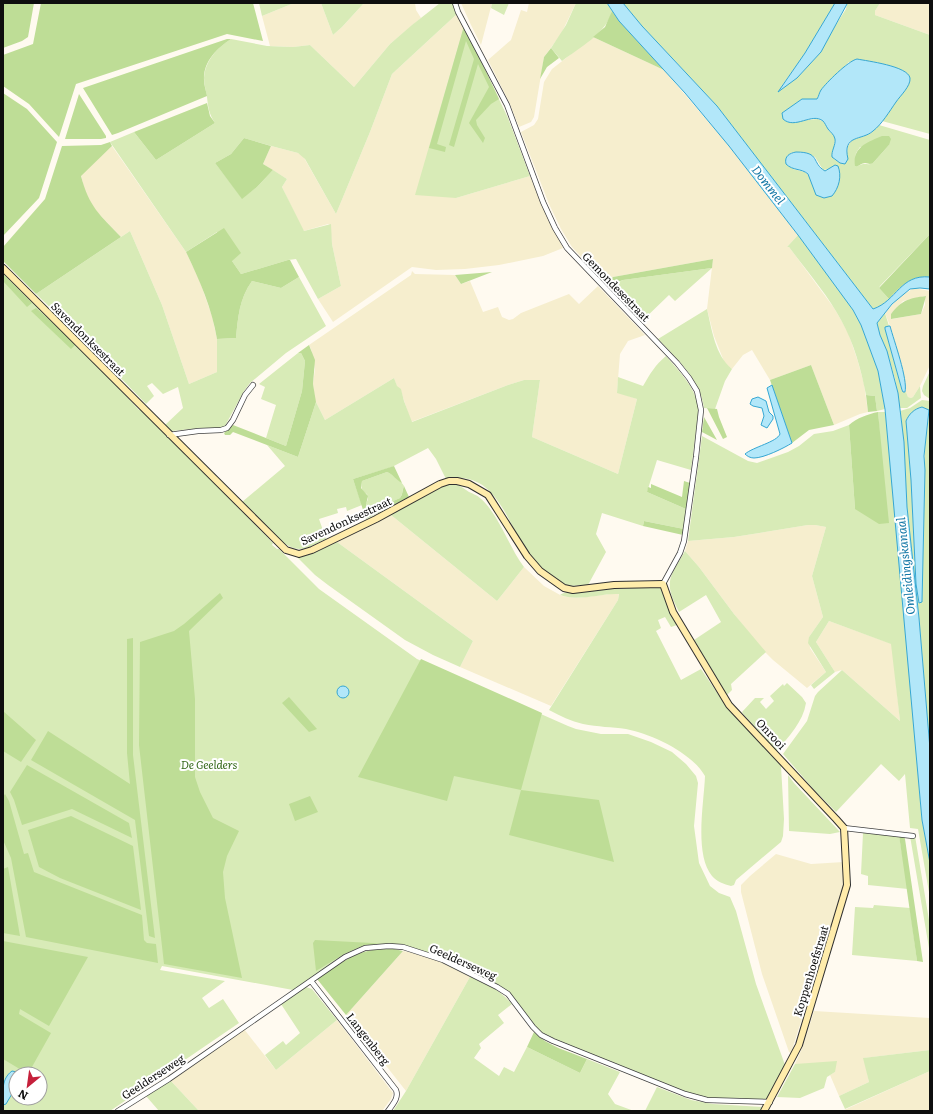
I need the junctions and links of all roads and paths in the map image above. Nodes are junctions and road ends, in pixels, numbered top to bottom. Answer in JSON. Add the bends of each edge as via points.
{"nodes":[{"id":1,"x":455,"y":3,"type":"edge"},
{"id":2,"x":3,"y":268,"type":"edge"},
{"id":3,"x":253,"y":385,"type":"dead end"},
{"id":4,"x":169,"y":435,"type":"junction"},
{"id":5,"x":662,"y":584,"type":"junction"},
{"id":6,"x":844,"y":828,"type":"junction"},
{"id":7,"x":913,"y":836,"type":"dead end"},
{"id":8,"x":311,"y":980,"type":"junction"},
{"id":9,"x":770,"y":1102,"type":"junction"},
{"id":10,"x":118,"y":1111,"type":"edge"},
{"id":11,"x":388,"y":1111,"type":"edge"},
{"id":12,"x":764,"y":1111,"type":"edge"}],
"edges":[{"from":1,"to":5,"type":"street","name":"Gemondesestraat","via":[[507,105],[543,202],[564,244],[676,363],[697,391],[701,410],[684,540],[680,553]]},
{"from":2,"to":4,"type":"street","name":"Savendonksestraat"},
{"from":3,"to":4,"type":"street","via":[[227,428]]},
{"from":4,"to":5,"type":"street","name":"Savendonksestraat","via":[[290,552],[299,554],[312,550],[440,484],[457,481],[470,484],[488,495],[527,556],[540,571],[564,588],[573,590]]},
{"from":5,"to":6,"type":"street","name":"Onrooi","via":[[673,612],[729,705]]},
{"from":6,"to":7,"type":"street"},
{"from":6,"to":9,"type":"street","name":"Koppenhoefstraat","via":[[847,885],[799,1045]]},
{"from":8,"to":9,"type":"street","name":"Geelderseweg","via":[[345,956],[366,948],[403,947],[444,960],[497,987],[512,999],[533,1027],[553,1041],[685,1094],[707,1100]]},
{"from":8,"to":10,"type":"street","name":"Geelderseweg","via":[[169,1079]]},
{"from":8,"to":11,"type":"street","name":"Langenberg","via":[[396,1090],[398,1094]]},
{"from":9,"to":12,"type":"street","name":"Koppenhoefstraat"}]}
